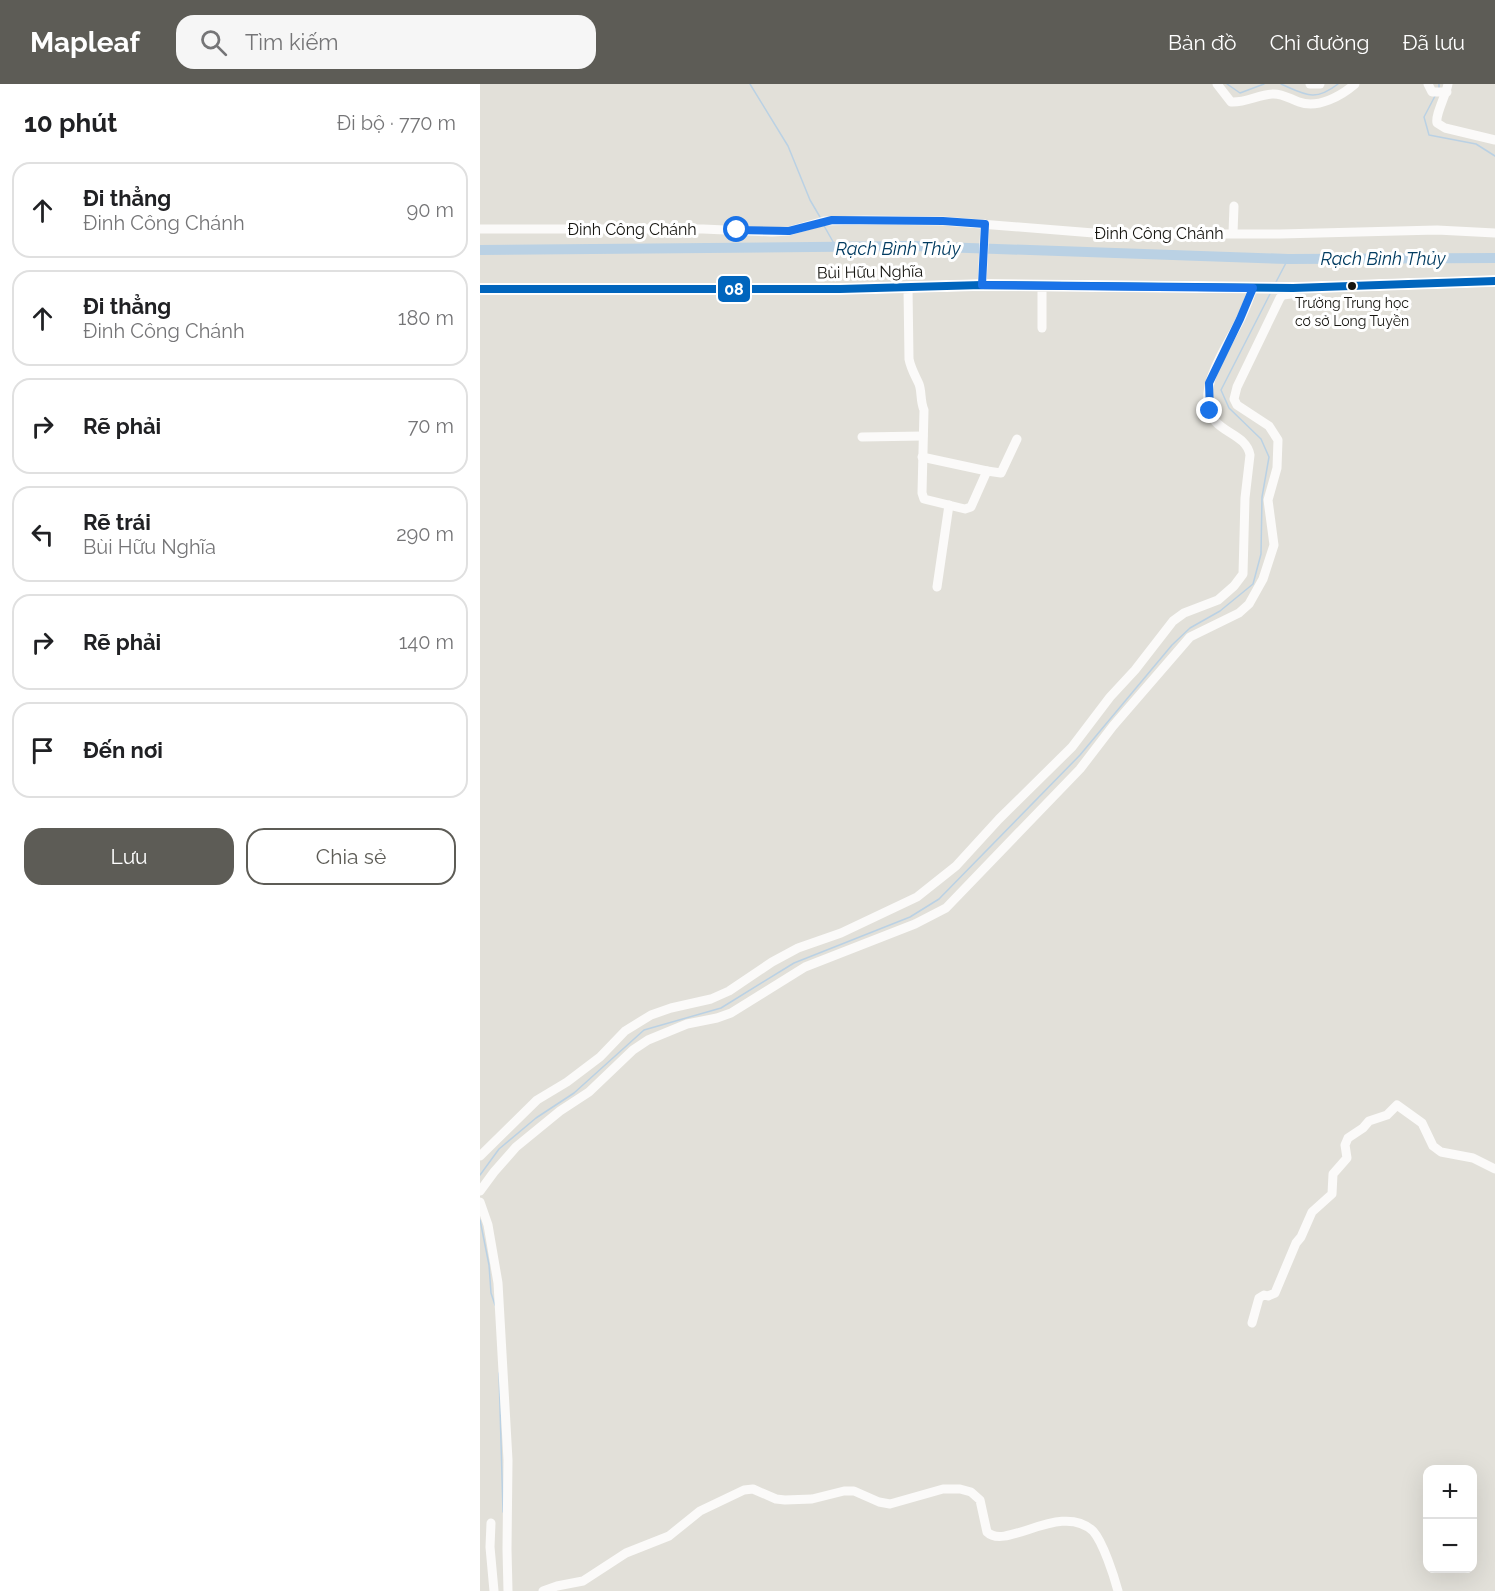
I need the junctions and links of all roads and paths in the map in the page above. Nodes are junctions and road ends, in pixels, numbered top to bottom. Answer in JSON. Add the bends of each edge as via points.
{"nodes":[{"id":1,"x":1217,"y":84,"type":"edge"},
{"id":2,"x":1310,"y":84,"type":"edge"},
{"id":3,"x":1320,"y":84,"type":"edge"},
{"id":4,"x":1355,"y":84,"type":"edge"},
{"id":5,"x":1428,"y":84,"type":"edge"},
{"id":6,"x":1443,"y":90,"type":"edge"},
{"id":7,"x":1495,"y":140,"type":"edge"},
{"id":8,"x":1234,"y":206,"type":"dead end"},
{"id":9,"x":985,"y":224,"type":"junction"},
{"id":10,"x":480,"y":229,"type":"edge"},
{"id":11,"x":1233,"y":233,"type":"junction"},
{"id":12,"x":1495,"y":233,"type":"edge"},
{"id":13,"x":1495,"y":280,"type":"edge"},
{"id":14,"x":982,"y":285,"type":"junction"},
{"id":15,"x":1042,"y":286,"type":"junction"},
{"id":16,"x":1312,"y":286,"type":"junction"},
{"id":17,"x":1257,"y":287,"type":"junction"},
{"id":18,"x":908,"y":288,"type":"junction"},
{"id":19,"x":480,"y":289,"type":"edge"},
{"id":20,"x":1042,"y":328,"type":"dead end"},
{"id":21,"x":923,"y":436,"type":"junction"},
{"id":22,"x":862,"y":437,"type":"dead end"},
{"id":23,"x":1017,"y":439,"type":"dead end"},
{"id":24,"x":922,"y":457,"type":"junction"},
{"id":25,"x":987,"y":471,"type":"junction"},
{"id":26,"x":949,"y":505,"type":"junction"},
{"id":27,"x":937,"y":587,"type":"dead end"},
{"id":28,"x":480,"y":1156,"type":"edge"},
{"id":29,"x":1495,"y":1169,"type":"edge"},
{"id":30,"x":480,"y":1191,"type":"edge"},
{"id":31,"x":480,"y":1202,"type":"edge"},
{"id":32,"x":1252,"y":1323,"type":"dead end"},
{"id":33,"x":491,"y":1523,"type":"dead end"},
{"id":34,"x":494,"y":1591,"type":"edge"},
{"id":35,"x":508,"y":1591,"type":"edge"},
{"id":36,"x":543,"y":1591,"type":"edge"},
{"id":37,"x":1118,"y":1591,"type":"edge"}],
"edges":[{"from":1,"to":4,"type":"street","via":[[1231,102],[1278,94],[1309,104],[1342,94]]},
{"from":2,"to":3,"type":"street"},
{"from":5,"to":6,"type":"street","via":[[1429,90]]},
{"from":6,"to":7,"type":"street","via":[[1437,123]]},
{"from":8,"to":11,"type":"street"},
{"from":9,"to":10,"type":"street","name":"Đinh Công Chánh","via":[[821,222],[772,232]]},
{"from":9,"to":11,"type":"street","name":"Đinh Công Chánh","via":[[1106,234]]},
{"from":9,"to":14,"type":"street"},
{"from":11,"to":12,"type":"street","name":"Đinh Công Chánh"},
{"from":13,"to":16,"type":"main road"},
{"from":14,"to":15,"type":"main road","name":"Bùi Hữu Nghĩa"},
{"from":14,"to":18,"type":"main road","name":"Bùi Hữu Nghĩa"},
{"from":15,"to":17,"type":"main road","name":"Bùi Hữu Nghĩa"},
{"from":15,"to":20,"type":"street"},
{"from":16,"to":17,"type":"main road","name":"Bùi Hữu Nghĩa"},
{"from":16,"to":30,"type":"street","via":[[1302,293],[1280,298],[1234,399],[1269,426],[1279,447],[1268,500],[1273,551],[1249,604],[1190,637],[1080,770],[946,908],[805,967],[731,1013],[687,1024],[648,1040],[590,1092],[516,1148]]},
{"from":17,"to":28,"type":"street","via":[[1209,383],[1210,411],[1215,421],[1243,441],[1250,455],[1243,574],[1234,586],[1218,600],[1173,621],[1072,747],[931,888],[841,933],[798,948],[729,992],[651,1015],[567,1082],[537,1100]]},
{"from":18,"to":19,"type":"main road","name":"Bùi Hữu Nghĩa"},
{"from":18,"to":21,"type":"street","via":[[909,359],[924,410]]},
{"from":21,"to":22,"type":"street"},
{"from":21,"to":24,"type":"street"},
{"from":23,"to":25,"type":"street","via":[[1001,473]]},
{"from":24,"to":25,"type":"street"},
{"from":24,"to":26,"type":"street","via":[[923,498]]},
{"from":25,"to":26,"type":"street","via":[[971,507]]},
{"from":26,"to":27,"type":"street"},
{"from":29,"to":32,"type":"street","via":[[1473,1158],[1440,1152],[1422,1123],[1397,1105],[1387,1115],[1369,1121],[1348,1138],[1347,1158],[1333,1174],[1332,1194],[1312,1212],[1275,1293],[1259,1298]]},
{"from":31,"to":35,"type":"street","via":[[498,1283],[508,1460]]},
{"from":33,"to":34,"type":"street"},
{"from":36,"to":37,"type":"street","via":[[583,1581],[626,1553],[669,1536],[700,1511],[744,1491],[753,1489],[785,1500],[854,1491],[890,1504],[952,1488],[977,1497],[987,1532],[996,1538],[1057,1522],[1088,1528],[1099,1541]]}]}
